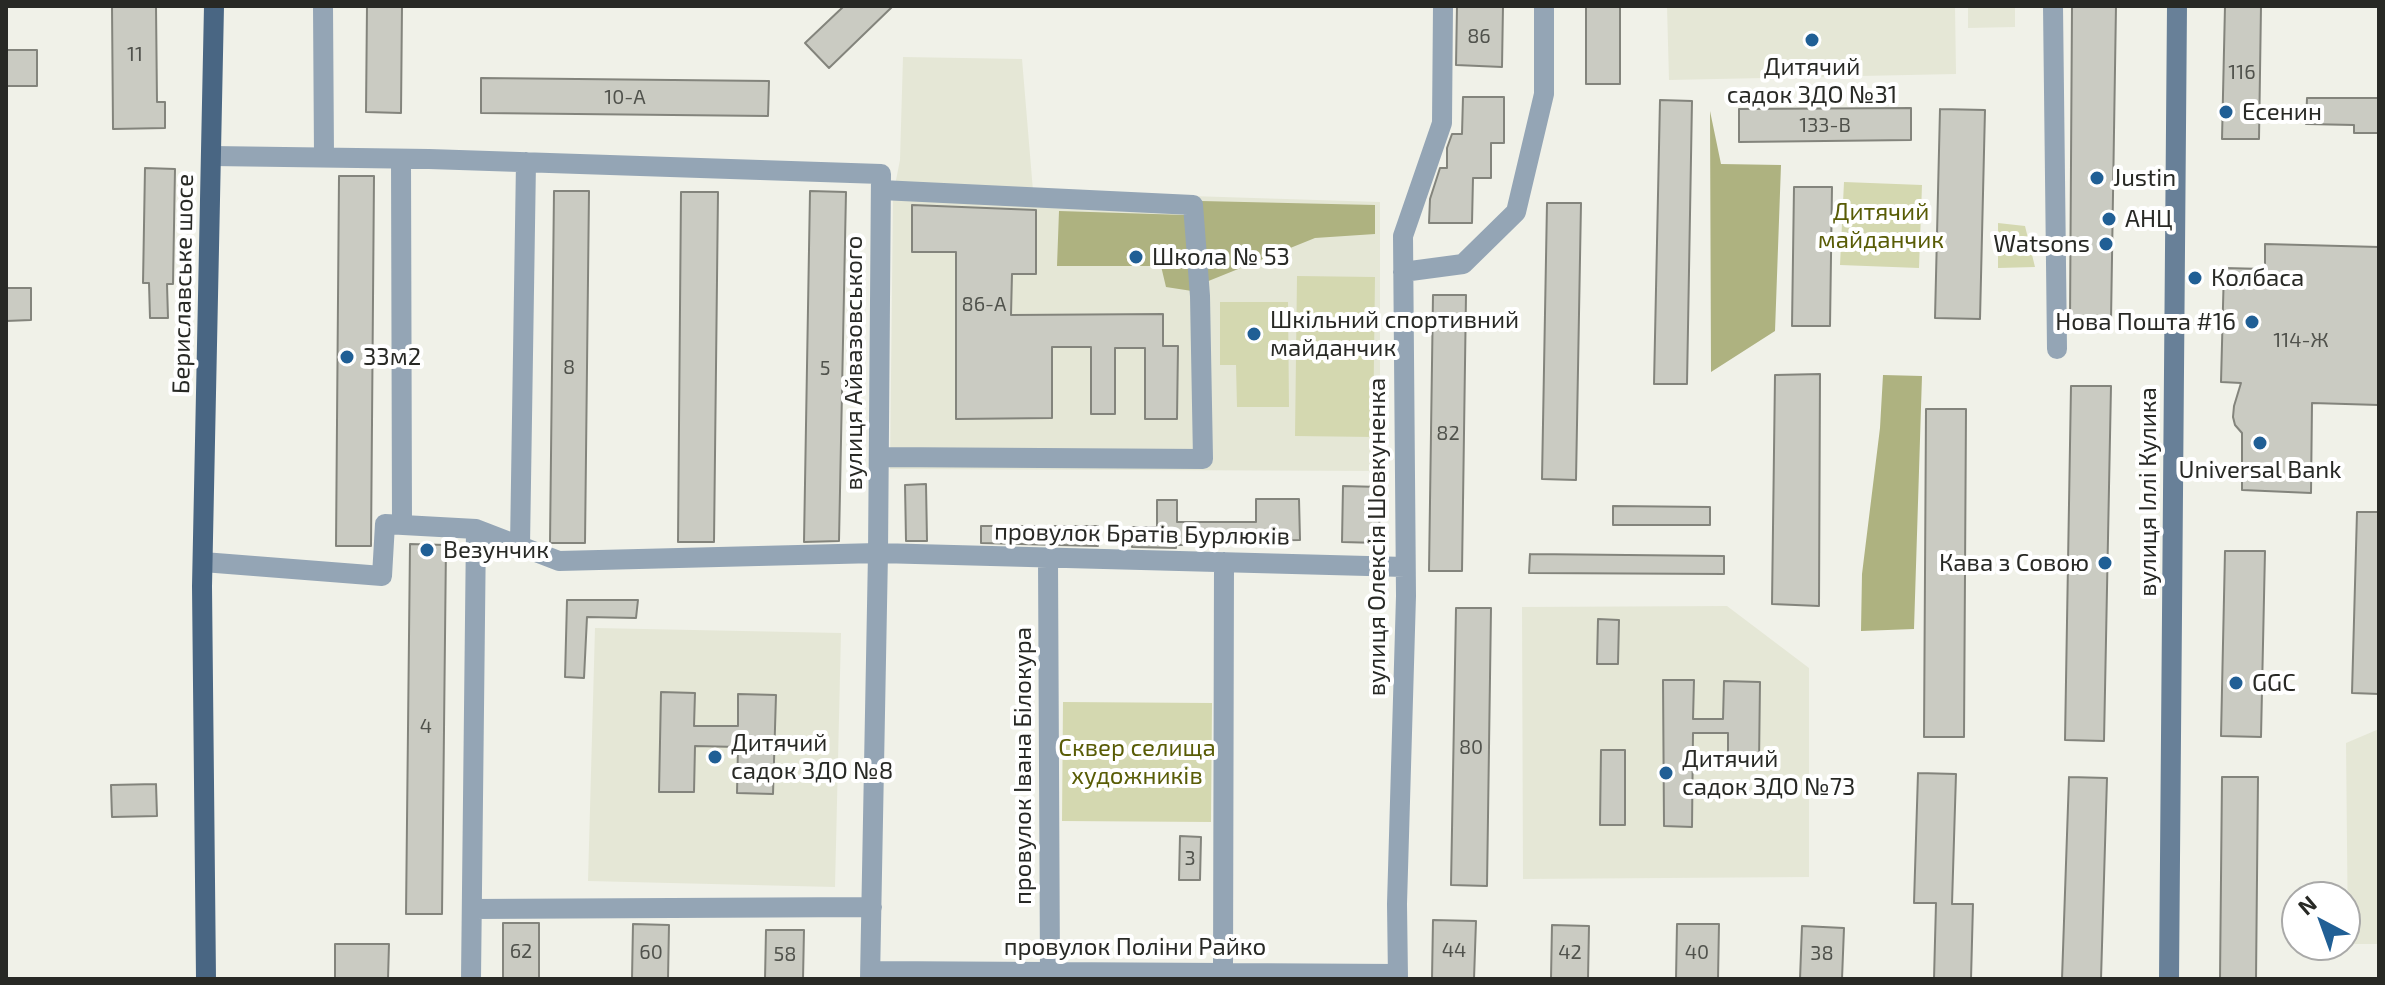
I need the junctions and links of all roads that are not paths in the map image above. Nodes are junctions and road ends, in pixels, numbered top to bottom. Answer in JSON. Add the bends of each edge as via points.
{"nodes":[{"id":1,"x":214,"y":6,"type":"edge"},
{"id":2,"x":323,"y":6,"type":"edge"},
{"id":3,"x":1443,"y":6,"type":"edge"},
{"id":4,"x":1544,"y":6,"type":"edge"},
{"id":5,"x":2053,"y":6,"type":"edge"},
{"id":6,"x":2177,"y":6,"type":"edge"},
{"id":7,"x":212,"y":156,"type":"junction"},
{"id":8,"x":324,"y":156,"type":"junction"},
{"id":9,"x":401,"y":159,"type":"junction"},
{"id":10,"x":526,"y":162,"type":"junction"},
{"id":11,"x":881,"y":182,"type":"junction"},
{"id":12,"x":1403,"y":272,"type":"junction"},
{"id":13,"x":2057,"y":349,"type":"dead end"},
{"id":14,"x":880,"y":457,"type":"junction"},
{"id":15,"x":402,"y":525,"type":"junction"},
{"id":16,"x":476,"y":529,"type":"junction"},
{"id":17,"x":520,"y":546,"type":"junction"},
{"id":18,"x":878,"y":553,"type":"junction"},
{"id":19,"x":1048,"y":559,"type":"junction"},
{"id":20,"x":203,"y":562,"type":"junction"},
{"id":21,"x":1224,"y":562,"type":"junction"},
{"id":22,"x":1405,"y":567,"type":"junction"},
{"id":23,"x":872,"y":907,"type":"junction"},
{"id":24,"x":472,"y":909,"type":"junction"},
{"id":25,"x":1050,"y":974,"type":"junction"},
{"id":26,"x":1223,"y":974,"type":"junction"},
{"id":27,"x":870,"y":975,"type":"edge"},
{"id":28,"x":1398,"y":977,"type":"edge"},
{"id":29,"x":206,"y":979,"type":"edge"},
{"id":30,"x":471,"y":979,"type":"edge"},
{"id":31,"x":2169,"y":979,"type":"edge"}],
"edges":[{"from":1,"to":7,"type":"main road","name":"Бериславське шосе"},
{"from":2,"to":8,"type":"street"},
{"from":3,"to":12,"type":"street","name":"вулиця Олексія Шовкуненка","via":[[1442,123],[1403,236]]},
{"from":4,"to":12,"type":"street","via":[[1544,94],[1516,212],[1463,264]]},
{"from":5,"to":13,"type":"street"},
{"from":6,"to":31,"type":"street","name":"вулиця Іллі Кулика"},
{"from":7,"to":8,"type":"street"},
{"from":7,"to":20,"type":"main road","name":"Бериславське шосе"},
{"from":8,"to":9,"type":"street"},
{"from":9,"to":10,"type":"street"},
{"from":9,"to":15,"type":"street"},
{"from":10,"to":11,"type":"street"},
{"from":10,"to":17,"type":"street"},
{"from":11,"to":14,"type":"street","name":"вулиця Айвазовського"},
{"from":11,"to":14,"type":"street","via":[[1193,205],[1203,459]]},
{"from":12,"to":22,"type":"street","name":"вулиця Олексія Шовкуненка"},
{"from":14,"to":18,"type":"street","name":"вулиця Айвазовського"},
{"from":15,"to":16,"type":"street"},
{"from":15,"to":20,"type":"street","via":[[385,524],[382,576]]},
{"from":16,"to":17,"type":"street"},
{"from":16,"to":24,"type":"street"},
{"from":17,"to":18,"type":"street","via":[[559,561]]},
{"from":18,"to":19,"type":"street","name":"провулок Братів Бурлюків"},
{"from":18,"to":23,"type":"street","name":"вулиця Айвазовського"},
{"from":19,"to":21,"type":"street","name":"провулок Братів Бурлюків"},
{"from":19,"to":25,"type":"street","name":"провулок Івана Білокура"},
{"from":20,"to":29,"type":"main road","name":"Бериславське шосе"},
{"from":21,"to":22,"type":"street","name":"провулок Братів Бурлюків"},
{"from":21,"to":26,"type":"street"},
{"from":22,"to":28,"type":"street","name":"вулиця Олексія Шовкуненка"},
{"from":23,"to":24,"type":"street"},
{"from":23,"to":27,"type":"street","name":"вулиця Айвазовського"},
{"from":24,"to":30,"type":"street"},
{"from":25,"to":26,"type":"street","name":"провулок Поліни Райко"},
{"from":25,"to":27,"type":"street","name":"провулок Поліни Райко"},
{"from":26,"to":28,"type":"street","name":"провулок Поліни Райко"}]}
